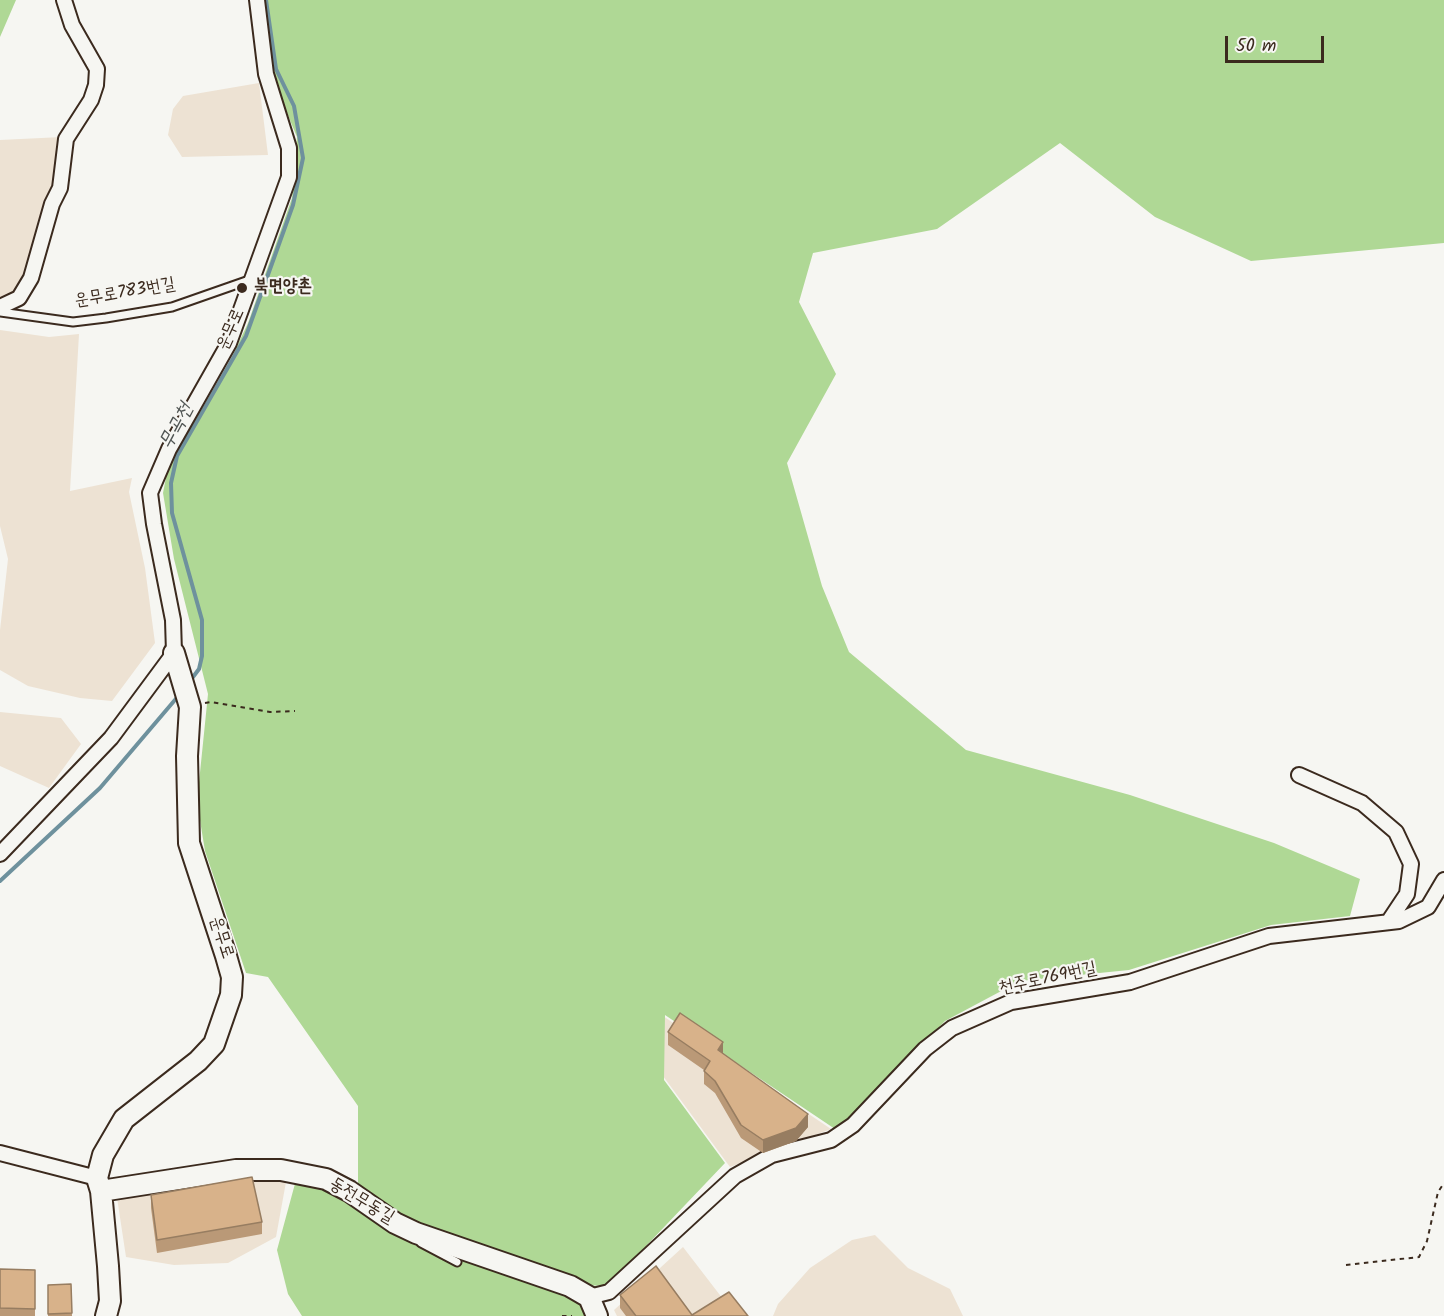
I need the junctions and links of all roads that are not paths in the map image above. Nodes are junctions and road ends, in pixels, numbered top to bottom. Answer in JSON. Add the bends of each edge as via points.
{"nodes":[{"id":1,"x":64,"y":0,"type":"edge"},
{"id":2,"x":257,"y":0,"type":"edge"},
{"id":3,"x":252,"y":278,"type":"junction"},
{"id":4,"x":0,"y":310,"type":"edge"},
{"id":5,"x":174,"y":653,"type":"junction"},
{"id":6,"x":1299,"y":775,"type":"dead end"},
{"id":7,"x":0,"y":854,"type":"edge"},
{"id":8,"x":1444,"y":880,"type":"edge"},
{"id":9,"x":1389,"y":921,"type":"junction"},
{"id":10,"x":0,"y":1154,"type":"edge"},
{"id":11,"x":99,"y":1184,"type":"junction"},
{"id":12,"x":395,"y":1224,"type":"junction"},
{"id":13,"x":458,"y":1262,"type":"dead end"},
{"id":14,"x":590,"y":1297,"type":"junction"},
{"id":15,"x":106,"y":1316,"type":"edge"},
{"id":16,"x":597,"y":1316,"type":"edge"}],
"edges":[{"from":1,"to":4,"type":"street","name":"운무로783번길","via":[[72,25],[97,69],[96,85],[66,139],[60,188],[31,278],[19,298]]},
{"from":2,"to":3,"type":"street","name":"운무로","via":[[266,75],[290,148],[289,177]]},
{"from":3,"to":4,"type":"lane","name":"운무로783번길","via":[[172,307],[106,318],[73,322]]},
{"from":3,"to":5,"type":"street","name":"운무로","via":[[229,343],[169,449],[150,493],[173,620]]},
{"from":5,"to":7,"type":"street","via":[[111,738]]},
{"from":5,"to":11,"type":"street","name":"운무로","via":[[190,707],[189,843],[232,976],[231,995],[214,1044],[124,1119],[103,1155]]},
{"from":6,"to":9,"type":"street","via":[[1362,803],[1396,832],[1411,864],[1407,894]]},
{"from":8,"to":9,"type":"street","name":"천주로769번길","via":[[1428,907],[1399,921]]},
{"from":9,"to":14,"type":"street","name":"천주로769번길","via":[[1269,936],[1130,982],[1011,1002],[952,1028],[925,1049],[853,1125],[831,1140],[772,1155],[735,1176],[609,1292]]},
{"from":10,"to":11,"type":"street"},
{"from":11,"to":12,"type":"street","name":"동전무동길","via":[[236,1170],[281,1170],[326,1179]]},
{"from":11,"to":15,"type":"street","name":"운무로","via":[[110,1300]]},
{"from":12,"to":13,"type":"lane","via":[[434,1252]]},
{"from":12,"to":14,"type":"street","name":"동전무동길","via":[[445,1245],[570,1286]]},
{"from":14,"to":16,"type":"street"}]}
